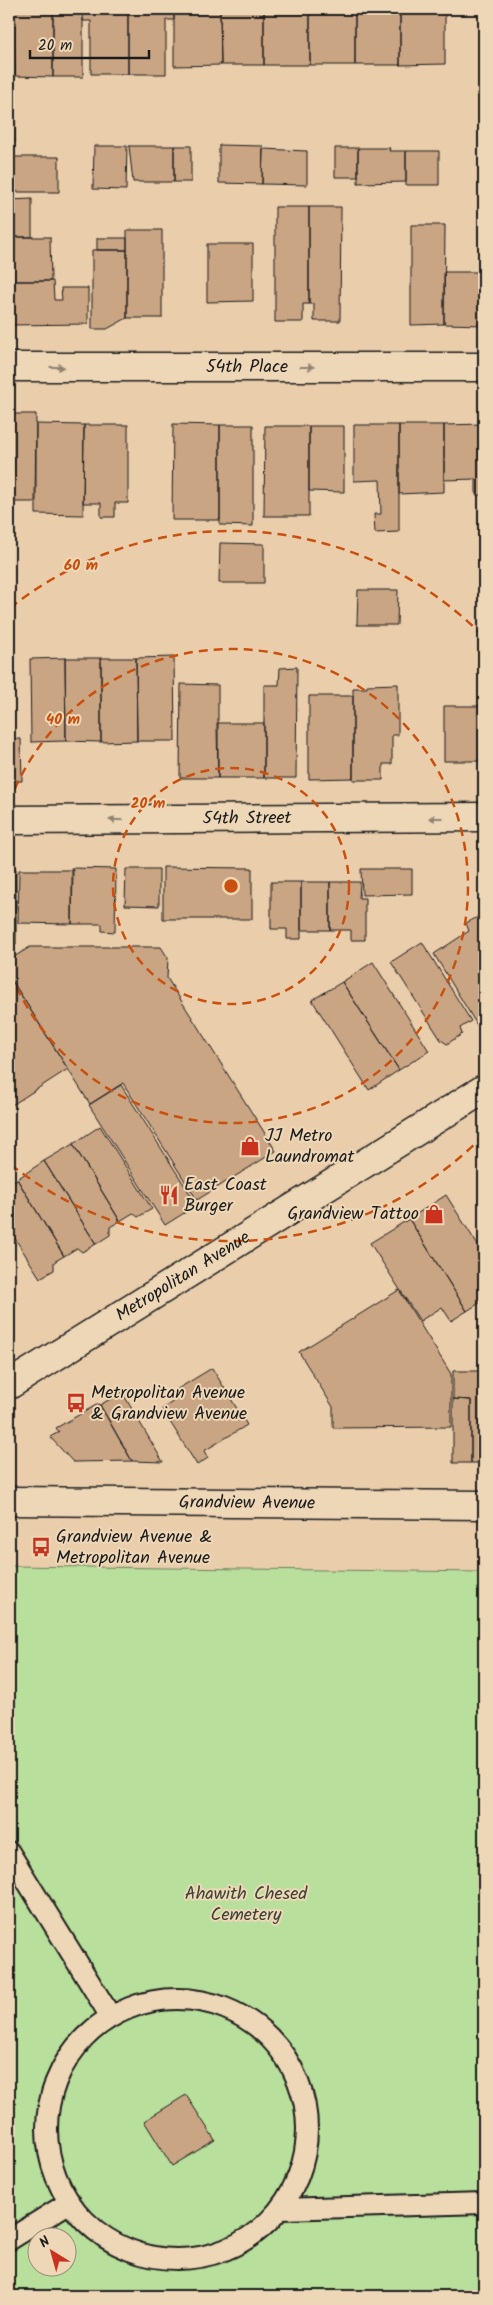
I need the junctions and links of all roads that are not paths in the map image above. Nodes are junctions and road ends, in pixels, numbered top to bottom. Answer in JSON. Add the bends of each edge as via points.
{"nodes":[{"id":1,"x":9,"y":367,"type":"edge"},
{"id":2,"x":484,"y":368,"type":"edge"},
{"id":3,"x":484,"y":817,"type":"edge"},
{"id":4,"x":9,"y":820,"type":"edge"},
{"id":5,"x":484,"y":1089,"type":"edge"},
{"id":6,"x":9,"y":1385,"type":"edge"},
{"id":7,"x":9,"y":1502,"type":"edge"},
{"id":8,"x":484,"y":1505,"type":"edge"},
{"id":9,"x":9,"y":1852,"type":"edge"},
{"id":10,"x":111,"y":2017,"type":"junction"},
{"id":11,"x":70,"y":2202,"type":"junction"},
{"id":12,"x":484,"y":2203,"type":"edge"},
{"id":13,"x":281,"y":2208,"type":"junction"},
{"id":14,"x":9,"y":2240,"type":"edge"}],
"edges":[{"from":1,"to":2,"type":"street","name":"54th Place","one_way":true},
{"from":3,"to":4,"type":"street","name":"54th Street","one_way":true},
{"from":5,"to":6,"type":"street","name":"Metropolitan Avenue"},
{"from":7,"to":8,"type":"street","name":"Grandview Avenue"},
{"from":9,"to":10,"type":"lane"},
{"from":10,"to":11,"type":"lane","via":[[88,2033],[62,2066],[48,2107],[48,2150],[61,2190]]},
{"from":10,"to":13,"type":"lane","via":[[124,2009],[166,1998],[209,2001],[248,2018],[280,2047],[301,2084],[308,2127],[302,2170]]},
{"from":11,"to":13,"type":"lane","via":[[88,2225],[124,2249],[166,2259],[210,2256],[250,2238]]},
{"from":11,"to":14,"type":"lane"},
{"from":12,"to":13,"type":"lane"}]}
